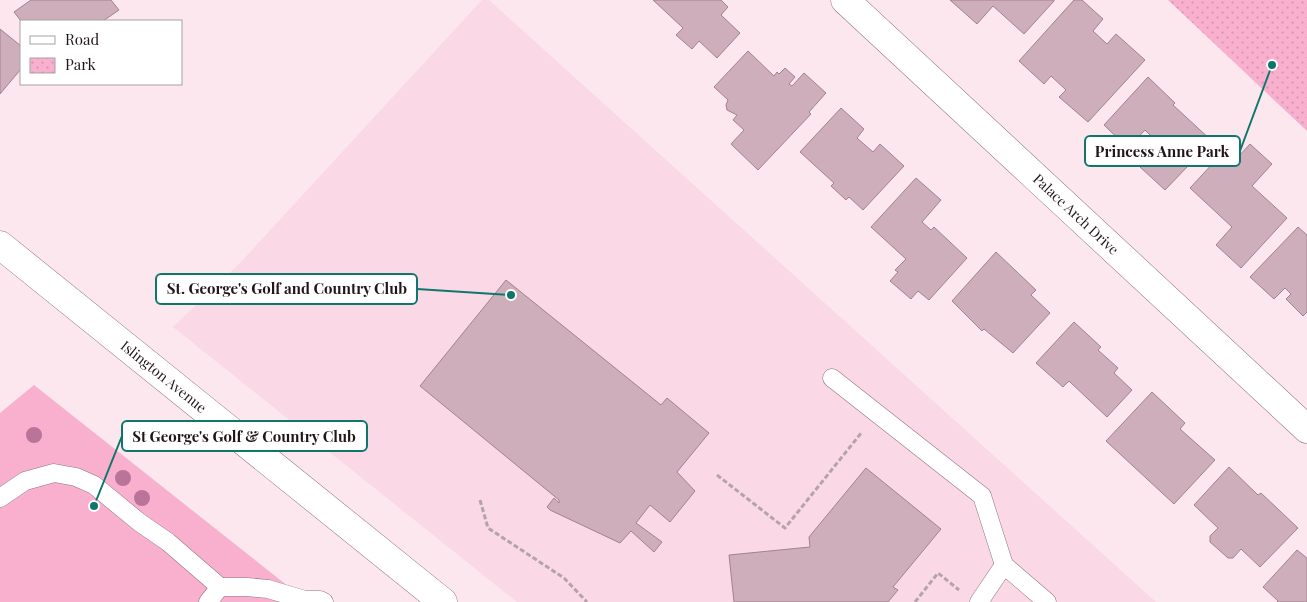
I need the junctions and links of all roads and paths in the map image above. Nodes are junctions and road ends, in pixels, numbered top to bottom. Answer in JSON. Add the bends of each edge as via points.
{"nodes":[{"id":1,"x":845,"y":0,"type":"edge"},
{"id":2,"x":0,"y":245,"type":"edge"},
{"id":3,"x":832,"y":378,"type":"dead end"},
{"id":4,"x":877,"y":414,"type":"junction"},
{"id":5,"x":1307,"y":429,"type":"edge"},
{"id":6,"x":717,"y":475,"type":"dead end"},
{"id":7,"x":0,"y":498,"type":"edge"},
{"id":8,"x":480,"y":500,"type":"dead end"},
{"id":9,"x":1004,"y":565,"type":"junction"},
{"id":10,"x":220,"y":587,"type":"junction"},
{"id":11,"x":972,"y":599,"type":"edge"},
{"id":12,"x":208,"y":602,"type":"edge"},
{"id":13,"x":324,"y":602,"type":"edge"},
{"id":14,"x":444,"y":602,"type":"edge"},
{"id":15,"x":587,"y":602,"type":"edge"},
{"id":16,"x":915,"y":602,"type":"edge"},
{"id":17,"x":1046,"y":602,"type":"edge"}],
"edges":[{"from":1,"to":5,"type":"street","name":"Palace Arch Drive"},
{"from":2,"to":14,"type":"street","name":"Islington Avenue"},
{"from":3,"to":4,"type":"lane"},
{"from":4,"to":6,"type":"path","via":[[785,528]]},
{"from":4,"to":9,"type":"lane","via":[[982,496]]},
{"from":7,"to":10,"type":"lane","via":[[25,481],[54,473],[76,477],[94,485]]},
{"from":8,"to":15,"type":"path","via":[[488,528],[564,578]]},
{"from":9,"to":11,"type":"lane"},
{"from":9,"to":17,"type":"lane"},
{"from":10,"to":12,"type":"lane"},
{"from":10,"to":13,"type":"lane","via":[[268,589]]},
{"from":11,"to":16,"type":"path","via":[[938,573]]}]}
